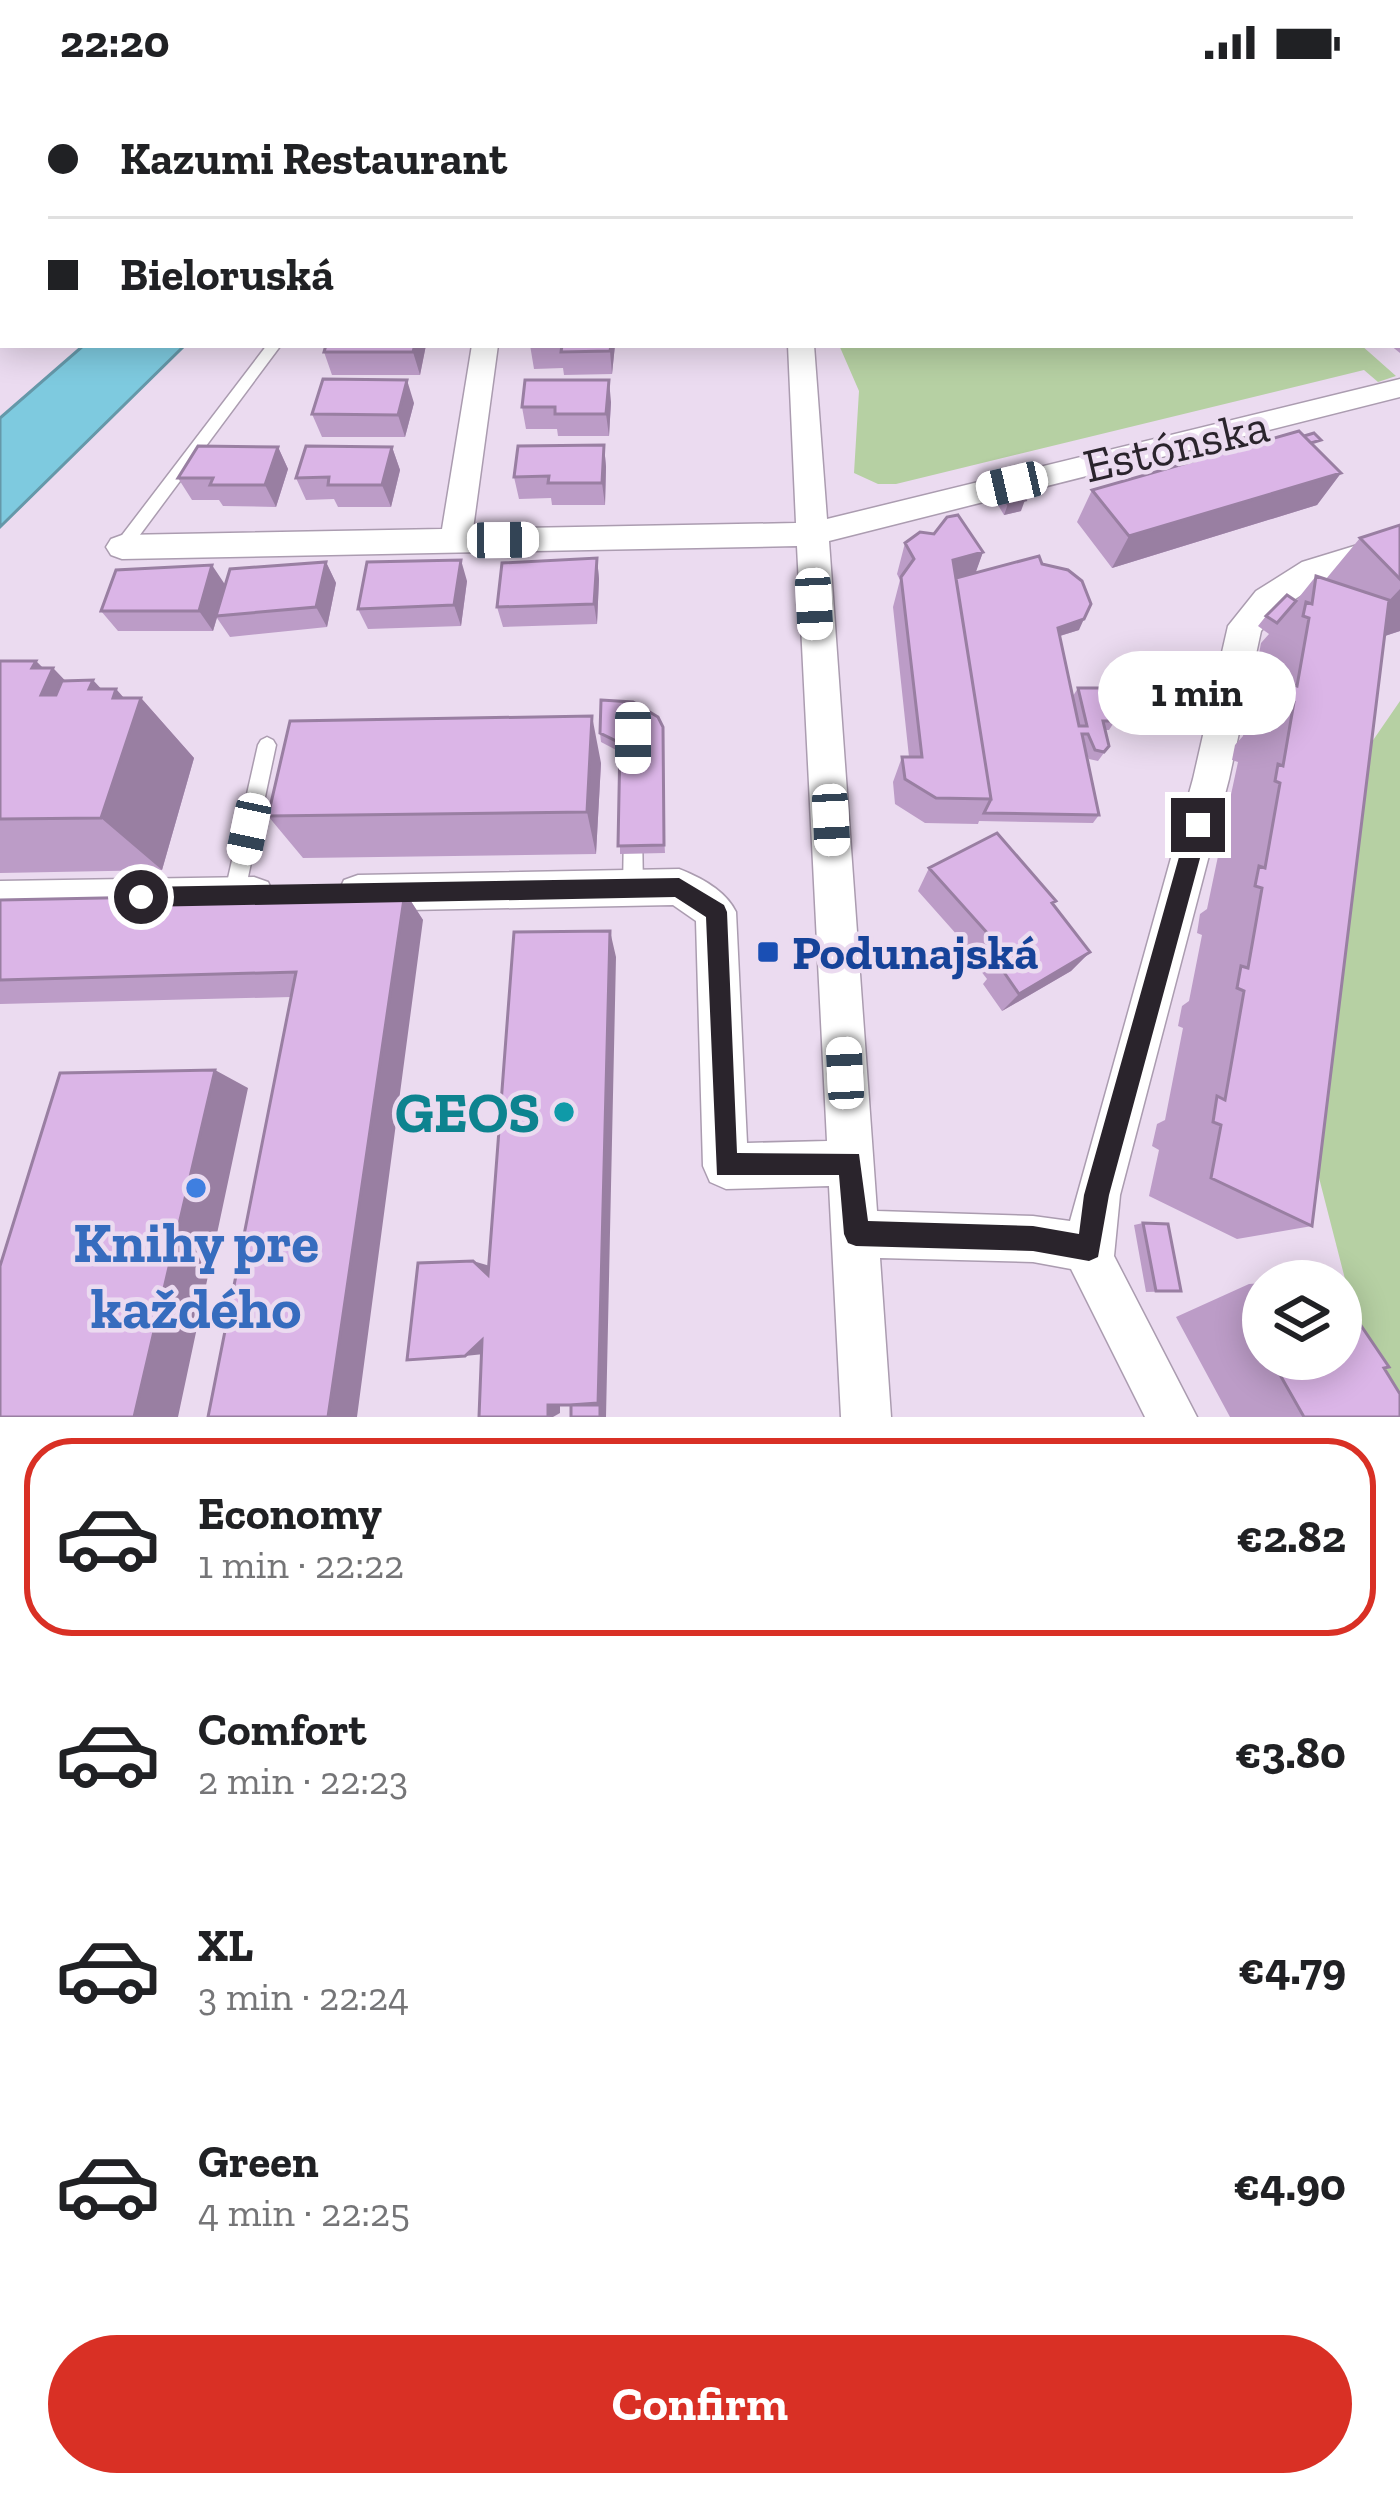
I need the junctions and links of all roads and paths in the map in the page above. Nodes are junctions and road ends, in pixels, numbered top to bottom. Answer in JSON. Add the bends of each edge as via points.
{"nodes":[{"id":1,"x":272,"y":348,"type":"edge"},
{"id":2,"x":485,"y":348,"type":"edge"},
{"id":3,"x":801,"y":348,"type":"edge"},
{"id":4,"x":1400,"y":388,"type":"edge"},
{"id":5,"x":811,"y":534,"type":"junction"},
{"id":6,"x":456,"y":541,"type":"junction"},
{"id":7,"x":1400,"y":544,"type":"edge"},
{"id":8,"x":122,"y":547,"type":"joint"},
{"id":9,"x":267,"y":745,"type":"dead end"},
{"id":10,"x":633,"y":807,"type":"edge"},
{"id":11,"x":648,"y":879,"type":"junction"},
{"id":12,"x":327,"y":894,"type":"edge"},
{"id":13,"x":281,"y":895,"type":"edge"},
{"id":14,"x":235,"y":896,"type":"junction"},
{"id":15,"x":0,"y":899,"type":"edge"},
{"id":16,"x":850,"y":1162,"type":"junction"},
{"id":17,"x":856,"y":1234,"type":"junction"},
{"id":18,"x":1089,"y":1248,"type":"junction"},
{"id":19,"x":866,"y":1417,"type":"edge"},
{"id":20,"x":1172,"y":1417,"type":"edge"}],
"edges":[{"from":1,"to":8,"type":"lane"},
{"from":2,"to":6,"type":"street"},
{"from":3,"to":5,"type":"street"},
{"from":4,"to":5,"type":"street","name":"Estónska"},
{"from":5,"to":6,"type":"street","name":"Estónska"},
{"from":5,"to":16,"type":"street"},
{"from":6,"to":8,"type":"street","name":"Estónska"},
{"from":7,"to":18,"type":"street","via":[[1313,571],[1245,626]]},
{"from":9,"to":14,"type":"lane"},
{"from":10,"to":11,"type":"lane"},
{"from":11,"to":12,"type":"street"},
{"from":11,"to":16,"type":"street","via":[[679,887],[716,912],[726,1166]]},
{"from":13,"to":14,"type":"street"},
{"from":14,"to":15,"type":"street"},
{"from":16,"to":17,"type":"street"},
{"from":17,"to":18,"type":"street"},
{"from":17,"to":19,"type":"street"},
{"from":18,"to":20,"type":"street"}]}
